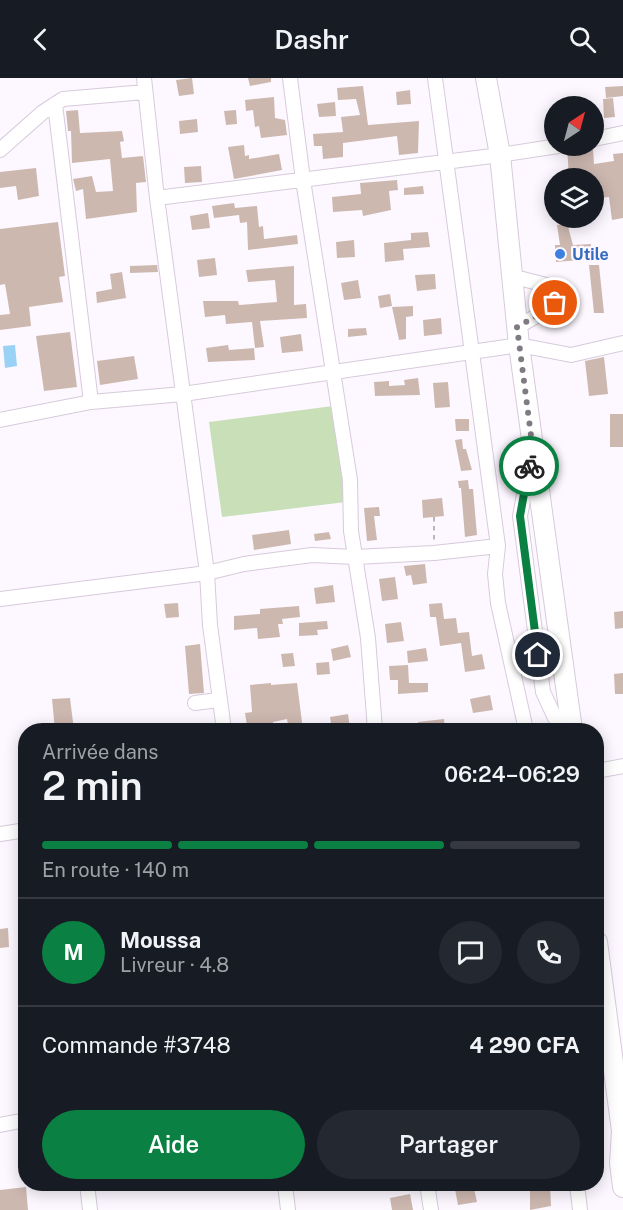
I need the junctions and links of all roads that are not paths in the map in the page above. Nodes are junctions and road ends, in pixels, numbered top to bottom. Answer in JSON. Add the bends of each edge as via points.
{"nodes":[{"id":1,"x":290,"y":78,"type":"edge"},
{"id":2,"x":435,"y":78,"type":"edge"},
{"id":3,"x":486,"y":78,"type":"edge"},
{"id":4,"x":145,"y":85,"type":"edge"},
{"id":5,"x":55,"y":104,"type":"junction"},
{"id":6,"x":623,"y":133,"type":"edge"},
{"id":7,"x":604,"y":137,"type":"edge"},
{"id":8,"x":544,"y":148,"type":"edge"},
{"id":9,"x":0,"y":150,"type":"edge"},
{"id":10,"x":500,"y":155,"type":"junction"},
{"id":11,"x":448,"y":162,"type":"junction"},
{"id":12,"x":303,"y":180,"type":"junction"},
{"id":13,"x":157,"y":198,"type":"junction"},
{"id":14,"x":511,"y":276,"type":"junction"},
{"id":15,"x":518,"y":336,"type":"junction"},
{"id":16,"x":623,"y":344,"type":"edge"},
{"id":17,"x":472,"y":353,"type":"junction"},
{"id":18,"x":334,"y":372,"type":"junction"},
{"id":19,"x":183,"y":394,"type":"junction"},
{"id":20,"x":91,"y":402,"type":"junction"},
{"id":21,"x":0,"y":419,"type":"edge"},
{"id":22,"x":533,"y":451,"type":"junction"},
{"id":23,"x":498,"y":546,"type":"junction"},
{"id":24,"x":355,"y":557,"type":"junction"},
{"id":25,"x":207,"y":573,"type":"junction"},
{"id":26,"x":0,"y":599,"type":"edge"},
{"id":27,"x":219,"y":700,"type":"junction"},
{"id":28,"x":195,"y":703,"type":"dead end"},
{"id":29,"x":223,"y":723,"type":"edge"},
{"id":30,"x":374,"y":723,"type":"edge"},
{"id":31,"x":524,"y":723,"type":"edge"},
{"id":32,"x":560,"y":723,"type":"edge"},
{"id":33,"x":571,"y":723,"type":"edge"},
{"id":34,"x":623,"y":766,"type":"edge"},
{"id":35,"x":604,"y":770,"type":"edge"},
{"id":36,"x":18,"y":831,"type":"edge"},
{"id":37,"x":0,"y":834,"type":"edge"},
{"id":38,"x":604,"y":997,"type":"edge"},
{"id":39,"x":611,"y":1052,"type":"edge"},
{"id":40,"x":18,"y":1122,"type":"edge"},
{"id":41,"x":0,"y":1125,"type":"edge"},
{"id":42,"x":623,"y":1132,"type":"edge"},
{"id":43,"x":623,"y":1187,"type":"edge"},
{"id":44,"x":88,"y":1191,"type":"edge"},
{"id":45,"x":286,"y":1191,"type":"edge"},
{"id":46,"x":428,"y":1191,"type":"edge"},
{"id":47,"x":578,"y":1191,"type":"edge"},
{"id":48,"x":90,"y":1210,"type":"edge"},
{"id":49,"x":288,"y":1210,"type":"edge"},
{"id":50,"x":431,"y":1210,"type":"edge"},
{"id":51,"x":580,"y":1210,"type":"edge"}],
"edges":[{"from":1,"to":12,"type":"street"},
{"from":2,"to":11,"type":"street"},
{"from":3,"to":10,"type":"highway"},
{"from":4,"to":5,"type":"street","via":[[63,99]]},
{"from":4,"to":13,"type":"street"},
{"from":5,"to":9,"type":"street"},
{"from":5,"to":20,"type":"street"},
{"from":6,"to":7,"type":"street"},
{"from":8,"to":10,"type":"street"},
{"from":10,"to":11,"type":"street"},
{"from":10,"to":14,"type":"highway"},
{"from":11,"to":12,"type":"street"},
{"from":11,"to":17,"type":"street"},
{"from":12,"to":13,"type":"street"},
{"from":12,"to":18,"type":"street"},
{"from":13,"to":19,"type":"street"},
{"from":14,"to":15,"type":"highway"},
{"from":14,"to":15,"type":"street","via":[[550,286],[555,296],[551,308]]},
{"from":15,"to":16,"type":"street","via":[[571,355]]},
{"from":15,"to":17,"type":"street"},
{"from":15,"to":22,"type":"highway"},
{"from":17,"to":18,"type":"street"},
{"from":17,"to":23,"type":"street"},
{"from":18,"to":19,"type":"street"},
{"from":18,"to":24,"type":"street","via":[[350,480]]},
{"from":19,"to":20,"type":"street"},
{"from":19,"to":25,"type":"street"},
{"from":20,"to":21,"type":"street"},
{"from":22,"to":32,"type":"street","via":[[520,516],[543,692]]},
{"from":22,"to":33,"type":"highway"},
{"from":23,"to":24,"type":"street"},
{"from":23,"to":31,"type":"street","via":[[498,603]]},
{"from":24,"to":25,"type":"street","via":[[312,555]]},
{"from":24,"to":30,"type":"street","via":[[368,638]]},
{"from":25,"to":26,"type":"street"},
{"from":25,"to":27,"type":"street"},
{"from":27,"to":28,"type":"street"},
{"from":27,"to":29,"type":"street"},
{"from":34,"to":35,"type":"street"},
{"from":36,"to":37,"type":"street"},
{"from":38,"to":39,"type":"highway"},
{"from":39,"to":42,"type":"highway"},
{"from":40,"to":41,"type":"street"},
{"from":42,"to":43,"type":"highway"},
{"from":44,"to":48,"type":"street"},
{"from":45,"to":49,"type":"street"},
{"from":46,"to":50,"type":"street"},
{"from":47,"to":51,"type":"street"}]}
